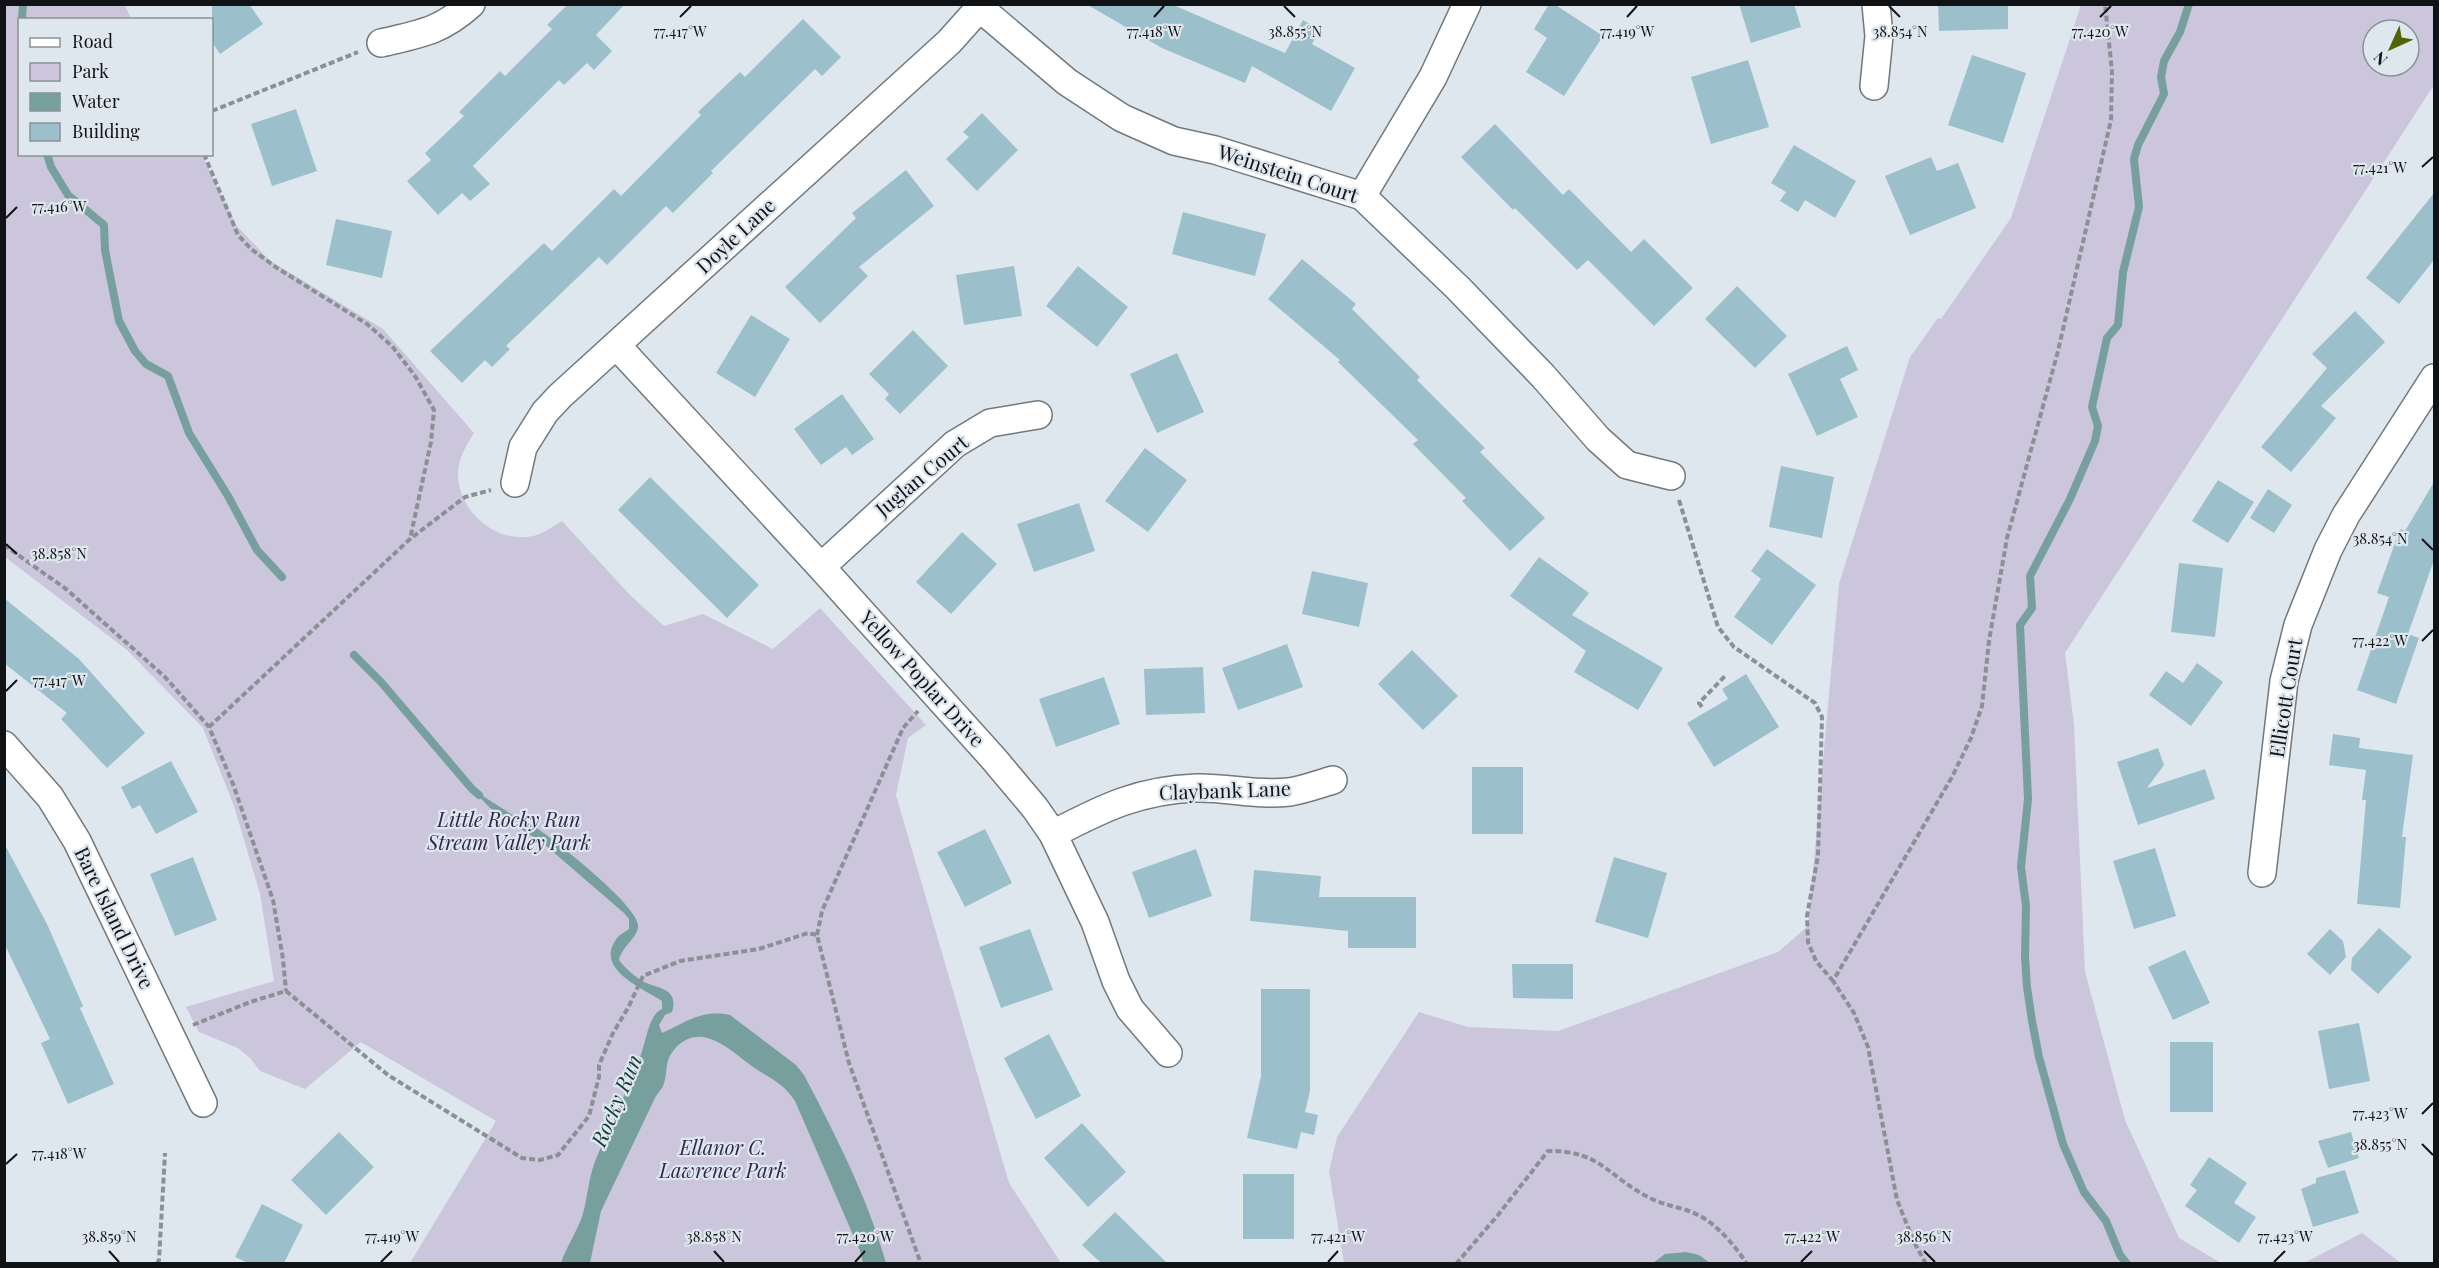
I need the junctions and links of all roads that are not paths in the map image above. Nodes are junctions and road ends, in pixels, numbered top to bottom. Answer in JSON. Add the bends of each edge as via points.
{"nodes":[{"id":1,"x":471,"y":4,"type":"edge"},
{"id":2,"x":1467,"y":4,"type":"edge"},
{"id":3,"x":1876,"y":4,"type":"edge"},
{"id":4,"x":982,"y":6,"type":"edge"},
{"id":5,"x":381,"y":43,"type":"road end"},
{"id":6,"x":1874,"y":86,"type":"dead end"},
{"id":7,"x":1362,"y":196,"type":"junction"},
{"id":8,"x":617,"y":346,"type":"junction"},
{"id":9,"x":2434,"y":378,"type":"edge"},
{"id":10,"x":1038,"y":415,"type":"dead end"},
{"id":11,"x":1671,"y":476,"type":"road end"},
{"id":12,"x":515,"y":483,"type":"road end"},
{"id":13,"x":821,"y":567,"type":"junction"},
{"id":14,"x":4,"y":745,"type":"edge"},
{"id":15,"x":1333,"y":780,"type":"dead end"},
{"id":16,"x":1053,"y":834,"type":"junction"},
{"id":17,"x":2262,"y":873,"type":"dead end"},
{"id":18,"x":1168,"y":1053,"type":"dead end"},
{"id":19,"x":203,"y":1103,"type":"dead end"}],
"edges":[{"from":1,"to":5,"type":"street","via":[[431,32]]},
{"from":2,"to":7,"type":"street","via":[[1433,77]]},
{"from":3,"to":6,"type":"street","via":[[1879,36]]},
{"from":4,"to":7,"type":"street","name":"Weinstein Court","via":[[1067,82],[1122,118],[1174,141]]},
{"from":4,"to":8,"type":"street","name":"Doyle Lane","via":[[949,42]]},
{"from":7,"to":11,"type":"street","name":"Weinstein Court","via":[[1543,376],[1598,439],[1627,465]]},
{"from":8,"to":12,"type":"street","name":"Doyle Lane","via":[[545,412],[523,447]]},
{"from":8,"to":13,"type":"street","name":"Yellow Poplar Drive"},
{"from":9,"to":17,"type":"street","name":"Ellicott Court","via":[[2346,515],[2298,625],[2284,681]]},
{"from":10,"to":13,"type":"street","name":"Juglan Court","via":[[990,423],[955,444]]},
{"from":13,"to":16,"type":"street","name":"Yellow Poplar Drive","via":[[1000,766]]},
{"from":14,"to":19,"type":"street","name":"Bare Island Drive","via":[[50,798],[77,841]]},
{"from":15,"to":16,"type":"street","name":"Claybank Lane","via":[[1289,792],[1197,788],[1148,794],[1108,805]]},
{"from":16,"to":18,"type":"street","name":"Yellow Poplar Drive","via":[[1095,922],[1130,1010]]}]}
